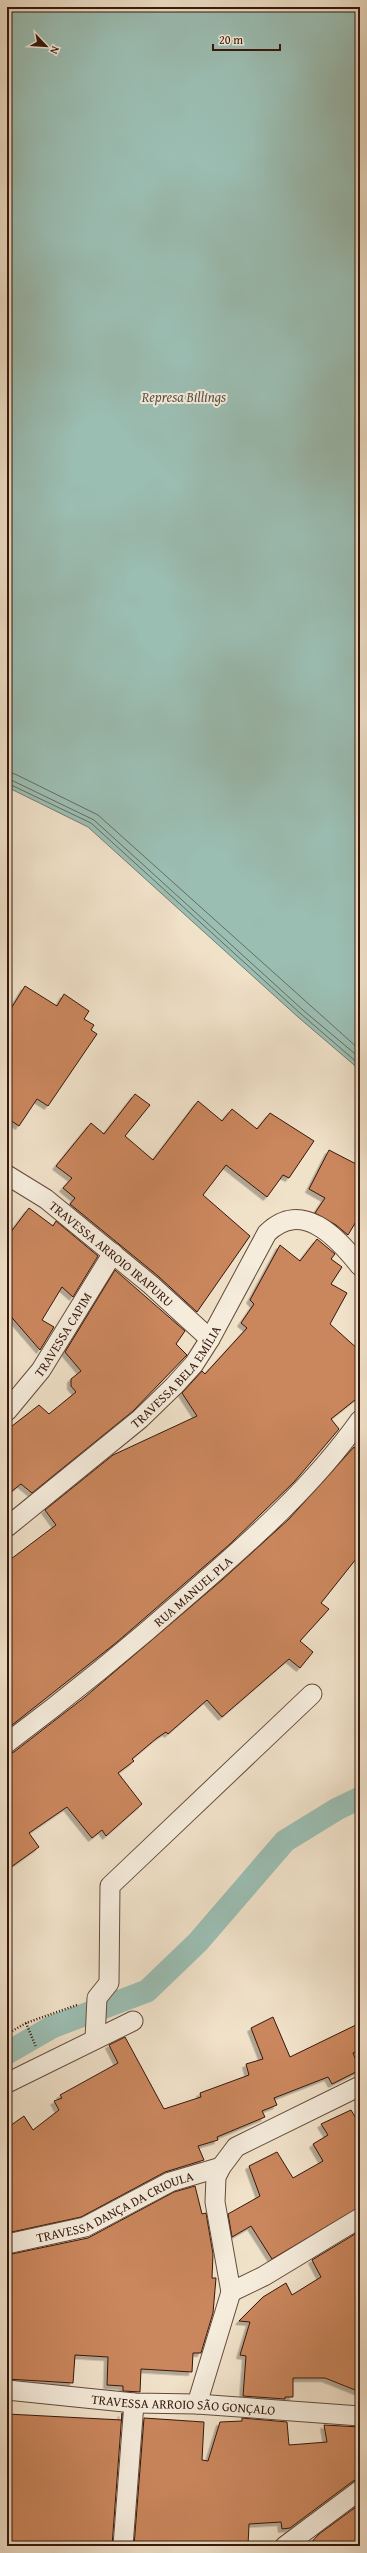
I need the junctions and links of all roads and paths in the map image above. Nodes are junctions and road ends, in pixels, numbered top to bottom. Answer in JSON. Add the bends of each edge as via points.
{"nodes":[{"id":1,"x":7,"y":1175,"type":"edge"},
{"id":2,"x":113,"y":1253,"type":"junction"},
{"id":3,"x":360,"y":1266,"type":"edge"},
{"id":4,"x":210,"y":1339,"type":"junction"},
{"id":5,"x":7,"y":1411,"type":"edge"},
{"id":6,"x":360,"y":1420,"type":"edge"},
{"id":7,"x":7,"y":1527,"type":"edge"},
{"id":8,"x":312,"y":1694,"type":"dead end"},
{"id":9,"x":7,"y":1743,"type":"edge"},
{"id":10,"x":97,"y":2000,"type":"junction"},
{"id":11,"x":134,"y":2021,"type":"dead end"},
{"id":12,"x":26,"y":2023,"type":"junction"},
{"id":13,"x":7,"y":2034,"type":"edge"},
{"id":14,"x":95,"y":2036,"type":"junction"},
{"id":15,"x":38,"y":2053,"type":"dead end"},
{"id":16,"x":7,"y":2083,"type":"edge"},
{"id":17,"x":360,"y":2086,"type":"edge"},
{"id":18,"x":221,"y":2167,"type":"junction"},
{"id":19,"x":360,"y":2218,"type":"edge"},
{"id":20,"x":7,"y":2244,"type":"edge"},
{"id":21,"x":231,"y":2292,"type":"junction"},
{"id":22,"x":7,"y":2390,"type":"edge"},
{"id":23,"x":134,"y":2403,"type":"junction"},
{"id":24,"x":197,"y":2404,"type":"junction"},
{"id":25,"x":360,"y":2416,"type":"edge"},
{"id":26,"x":360,"y":2490,"type":"edge"},
{"id":27,"x":123,"y":2546,"type":"edge"},
{"id":28,"x":285,"y":2546,"type":"edge"}],
"edges":[{"from":1,"to":2,"type":"street","name":"TRAVESSA ARROIO IRAPURU","via":[[46,1199]]},
{"from":2,"to":4,"type":"street","name":"TRAVESSA ARROIO IRAPURU"},
{"from":2,"to":5,"type":"street","name":"TRAVESSA CAPIM","via":[[41,1370]]},
{"from":3,"to":4,"type":"street","name":"TRAVESSA BELA EMÍLIA","via":[[335,1239],[316,1225],[304,1219],[285,1220],[267,1233]]},
{"from":4,"to":7,"type":"street","name":"TRAVESSA BELA EMÍLIA","via":[[179,1381],[140,1419]]},
{"from":6,"to":9,"type":"street","name":"RUA MANUEL PLA","via":[[305,1488],[230,1559],[113,1661]]},
{"from":8,"to":10,"type":"street","via":[[110,1886],[108,1983]]},
{"from":10,"to":12,"type":"path"},
{"from":10,"to":14,"type":"street"},
{"from":11,"to":14,"type":"street"},
{"from":12,"to":13,"type":"path"},
{"from":12,"to":15,"type":"path"},
{"from":14,"to":16,"type":"street"},
{"from":17,"to":18,"type":"street","via":[[236,2147]]},
{"from":18,"to":20,"type":"street","name":"TRAVESSA DANÇA DA CRIOULA","via":[[170,2182],[85,2227]]},
{"from":18,"to":21,"type":"street","via":[[216,2177],[215,2202]]},
{"from":19,"to":21,"type":"street","via":[[264,2276]]},
{"from":21,"to":24,"type":"street"},
{"from":22,"to":23,"type":"street","name":"TRAVESSA ARROIO SÃO GONÇALO"},
{"from":23,"to":24,"type":"street","name":"TRAVESSA ARROIO SÃO GONÇALO"},
{"from":23,"to":27,"type":"street"},
{"from":24,"to":25,"type":"street","name":"TRAVESSA ARROIO SÃO GONÇALO"},
{"from":26,"to":28,"type":"street"}]}
